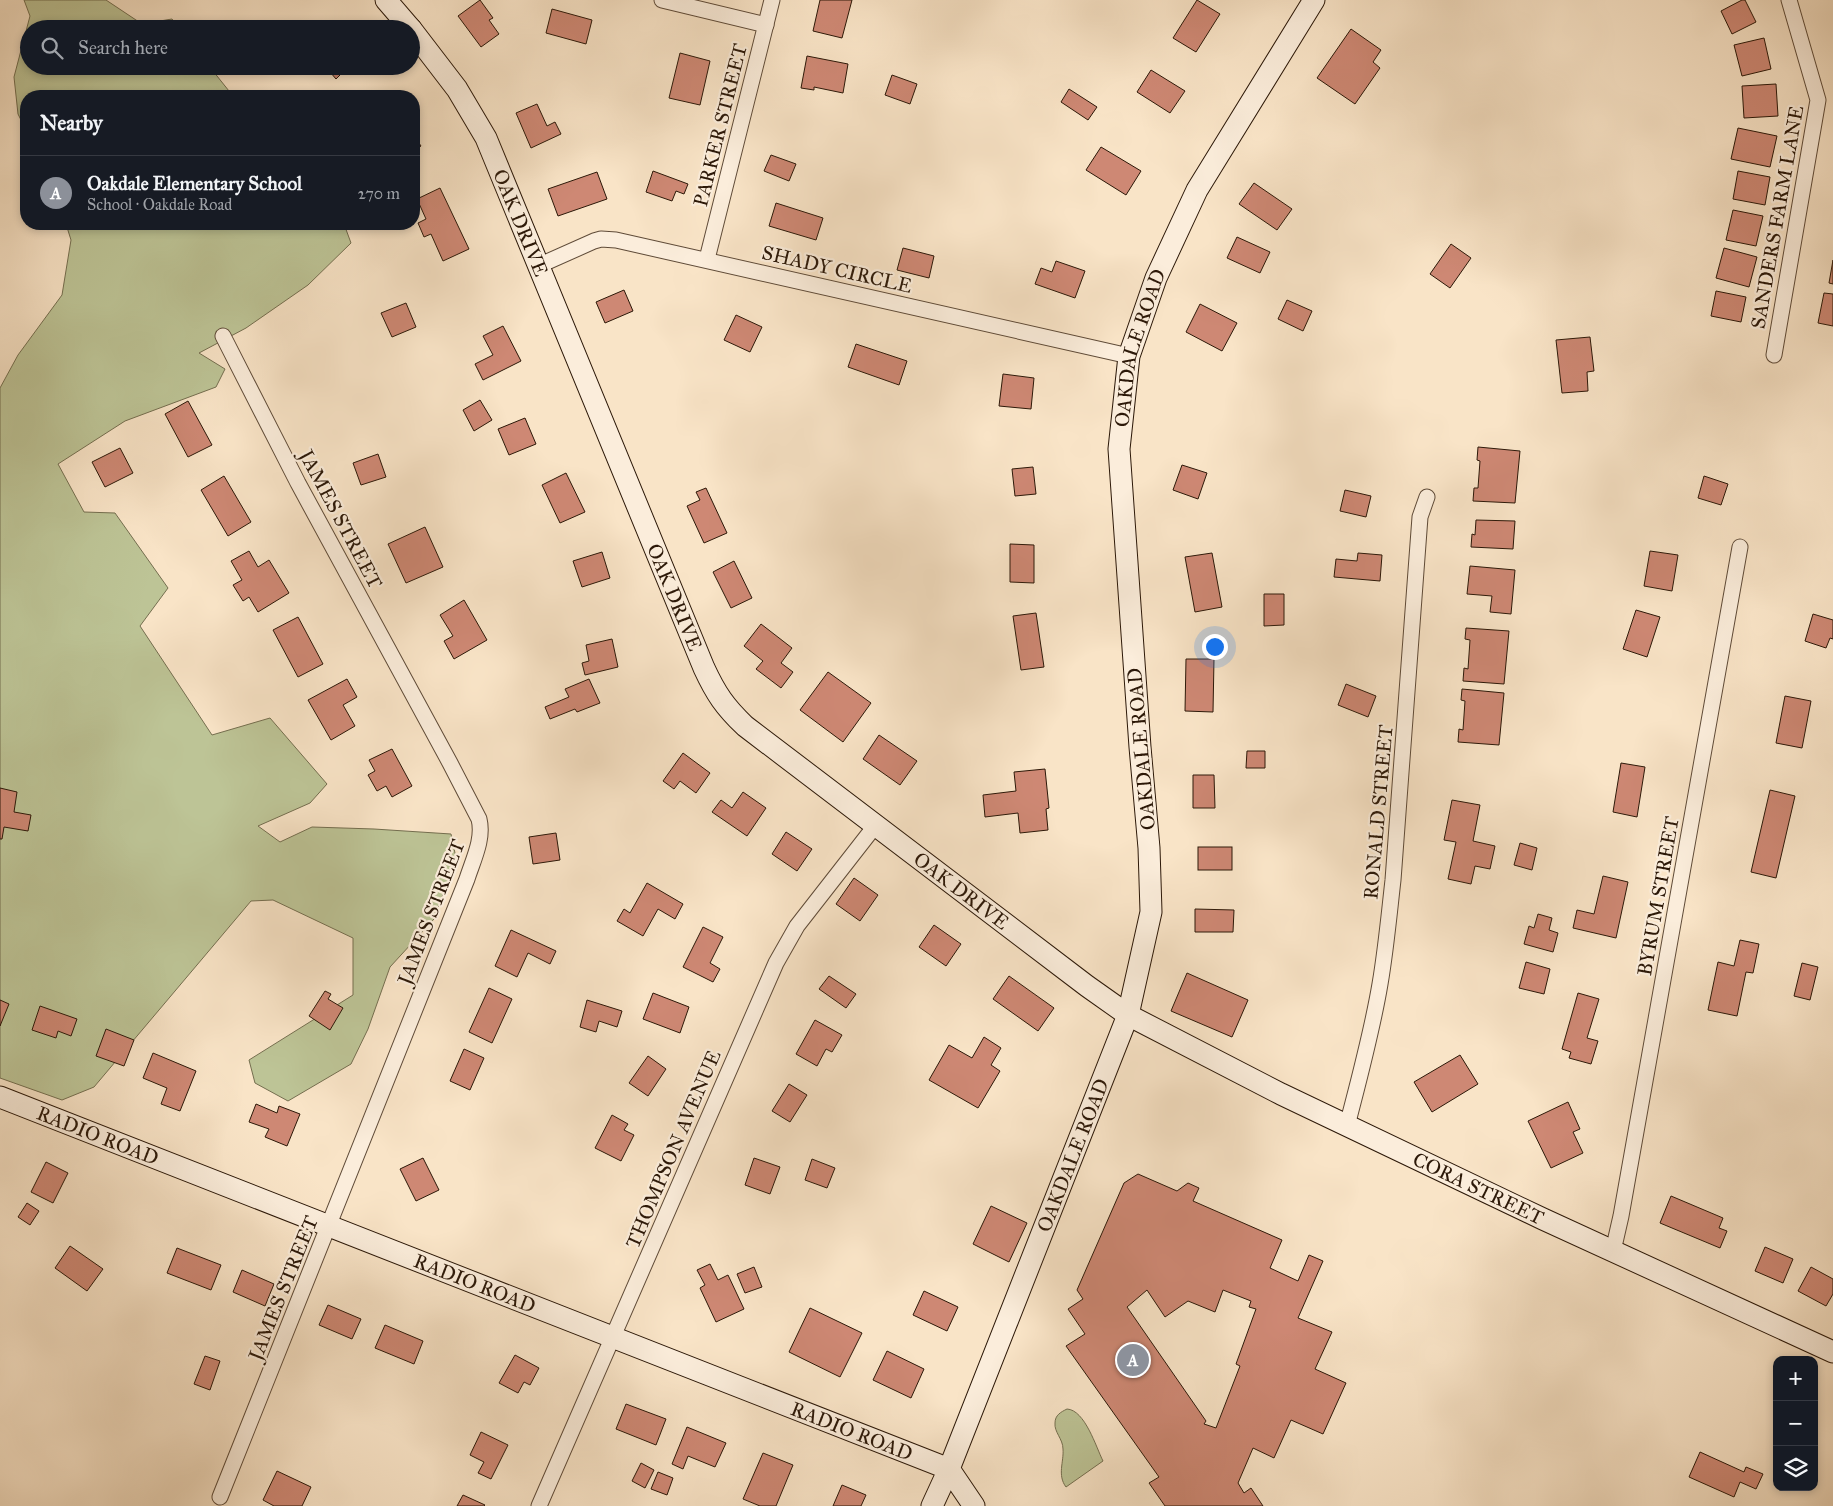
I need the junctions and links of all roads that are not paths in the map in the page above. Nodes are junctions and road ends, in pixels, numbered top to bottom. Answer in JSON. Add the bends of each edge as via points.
{"nodes":[{"id":1,"x":386,"y":0,"type":"edge"},
{"id":2,"x":662,"y":0,"type":"edge"},
{"id":3,"x":772,"y":0,"type":"edge"},
{"id":4,"x":1314,"y":0,"type":"edge"},
{"id":5,"x":1789,"y":0,"type":"edge"},
{"id":6,"x":403,"y":20,"type":"edge"},
{"id":7,"x":766,"y":25,"type":"junction"},
{"id":8,"x":420,"y":41,"type":"edge"},
{"id":9,"x":1826,"y":100,"type":"edge"},
{"id":10,"x":707,"y":259,"type":"junction"},
{"id":11,"x":538,"y":266,"type":"junction"},
{"id":12,"x":223,"y":336,"type":"dead end"},
{"id":13,"x":1774,"y":355,"type":"dead end"},
{"id":14,"x":1129,"y":356,"type":"junction"},
{"id":15,"x":1427,"y":497,"type":"dead end"},
{"id":16,"x":1740,"y":547,"type":"dead end"},
{"id":17,"x":875,"y":826,"type":"junction"},
{"id":18,"x":1128,"y":1015,"type":"junction"},
{"id":19,"x":0,"y":1097,"type":"edge"},
{"id":20,"x":1347,"y":1126,"type":"junction"},
{"id":21,"x":329,"y":1226,"type":"junction"},
{"id":22,"x":1613,"y":1251,"type":"junction"},
{"id":23,"x":613,"y":1338,"type":"junction"},
{"id":24,"x":1833,"y":1352,"type":"edge"},
{"id":25,"x":949,"y":1469,"type":"junction"},
{"id":26,"x":220,"y":1497,"type":"dead end"},
{"id":27,"x":539,"y":1506,"type":"edge"},
{"id":28,"x":932,"y":1506,"type":"edge"},
{"id":29,"x":974,"y":1506,"type":"edge"}],
"edges":[{"from":1,"to":6,"type":"street","name":"OAK DRIVE"},
{"from":2,"to":7,"type":"street"},
{"from":3,"to":7,"type":"street","name":"PARKER STREET"},
{"from":4,"to":14,"type":"street","name":"OAKDALE ROAD","via":[[1197,190],[1156,278]]},
{"from":5,"to":9,"type":"street","name":"SANDERS FARM LANE"},
{"from":7,"to":10,"type":"street","name":"PARKER STREET"},
{"from":8,"to":11,"type":"street","name":"OAK DRIVE","via":[[457,90],[486,138]]},
{"from":9,"to":13,"type":"street","name":"SANDERS FARM LANE"},
{"from":10,"to":11,"type":"street","name":"SHADY CIRCLE","via":[[601,239]]},
{"from":10,"to":14,"type":"street","name":"SHADY CIRCLE"},
{"from":11,"to":17,"type":"street","name":"OAK DRIVE","via":[[713,688],[724,706],[745,726]]},
{"from":12,"to":21,"type":"street","name":"JAMES STREET","via":[[298,483],[450,763],[481,829],[467,879]]},
{"from":14,"to":18,"type":"street","name":"OAKDALE ROAD","via":[[1119,449],[1152,912]]},
{"from":15,"to":20,"type":"street","name":"RONALD STREET","via":[[1420,517],[1389,921],[1372,1027]]},
{"from":16,"to":22,"type":"street","name":"BYRUM STREET"},
{"from":17,"to":18,"type":"street","name":"OAK DRIVE"},
{"from":17,"to":23,"type":"street","name":"THOMPSON AVENUE","via":[[797,926],[776,963]]},
{"from":18,"to":20,"type":"street","name":"CORA STREET"},
{"from":18,"to":25,"type":"street","name":"OAKDALE ROAD"},
{"from":19,"to":21,"type":"street","name":"RADIO ROAD"},
{"from":20,"to":22,"type":"street","name":"CORA STREET"},
{"from":21,"to":23,"type":"street","name":"RADIO ROAD"},
{"from":21,"to":26,"type":"street","name":"JAMES STREET"},
{"from":22,"to":24,"type":"street","name":"CORA STREET"},
{"from":23,"to":25,"type":"street","name":"RADIO ROAD"},
{"from":23,"to":27,"type":"street","name":"THOMPSON AVENUE"},
{"from":25,"to":28,"type":"street","name":"OAKDALE ROAD"},
{"from":25,"to":29,"type":"street"}]}
